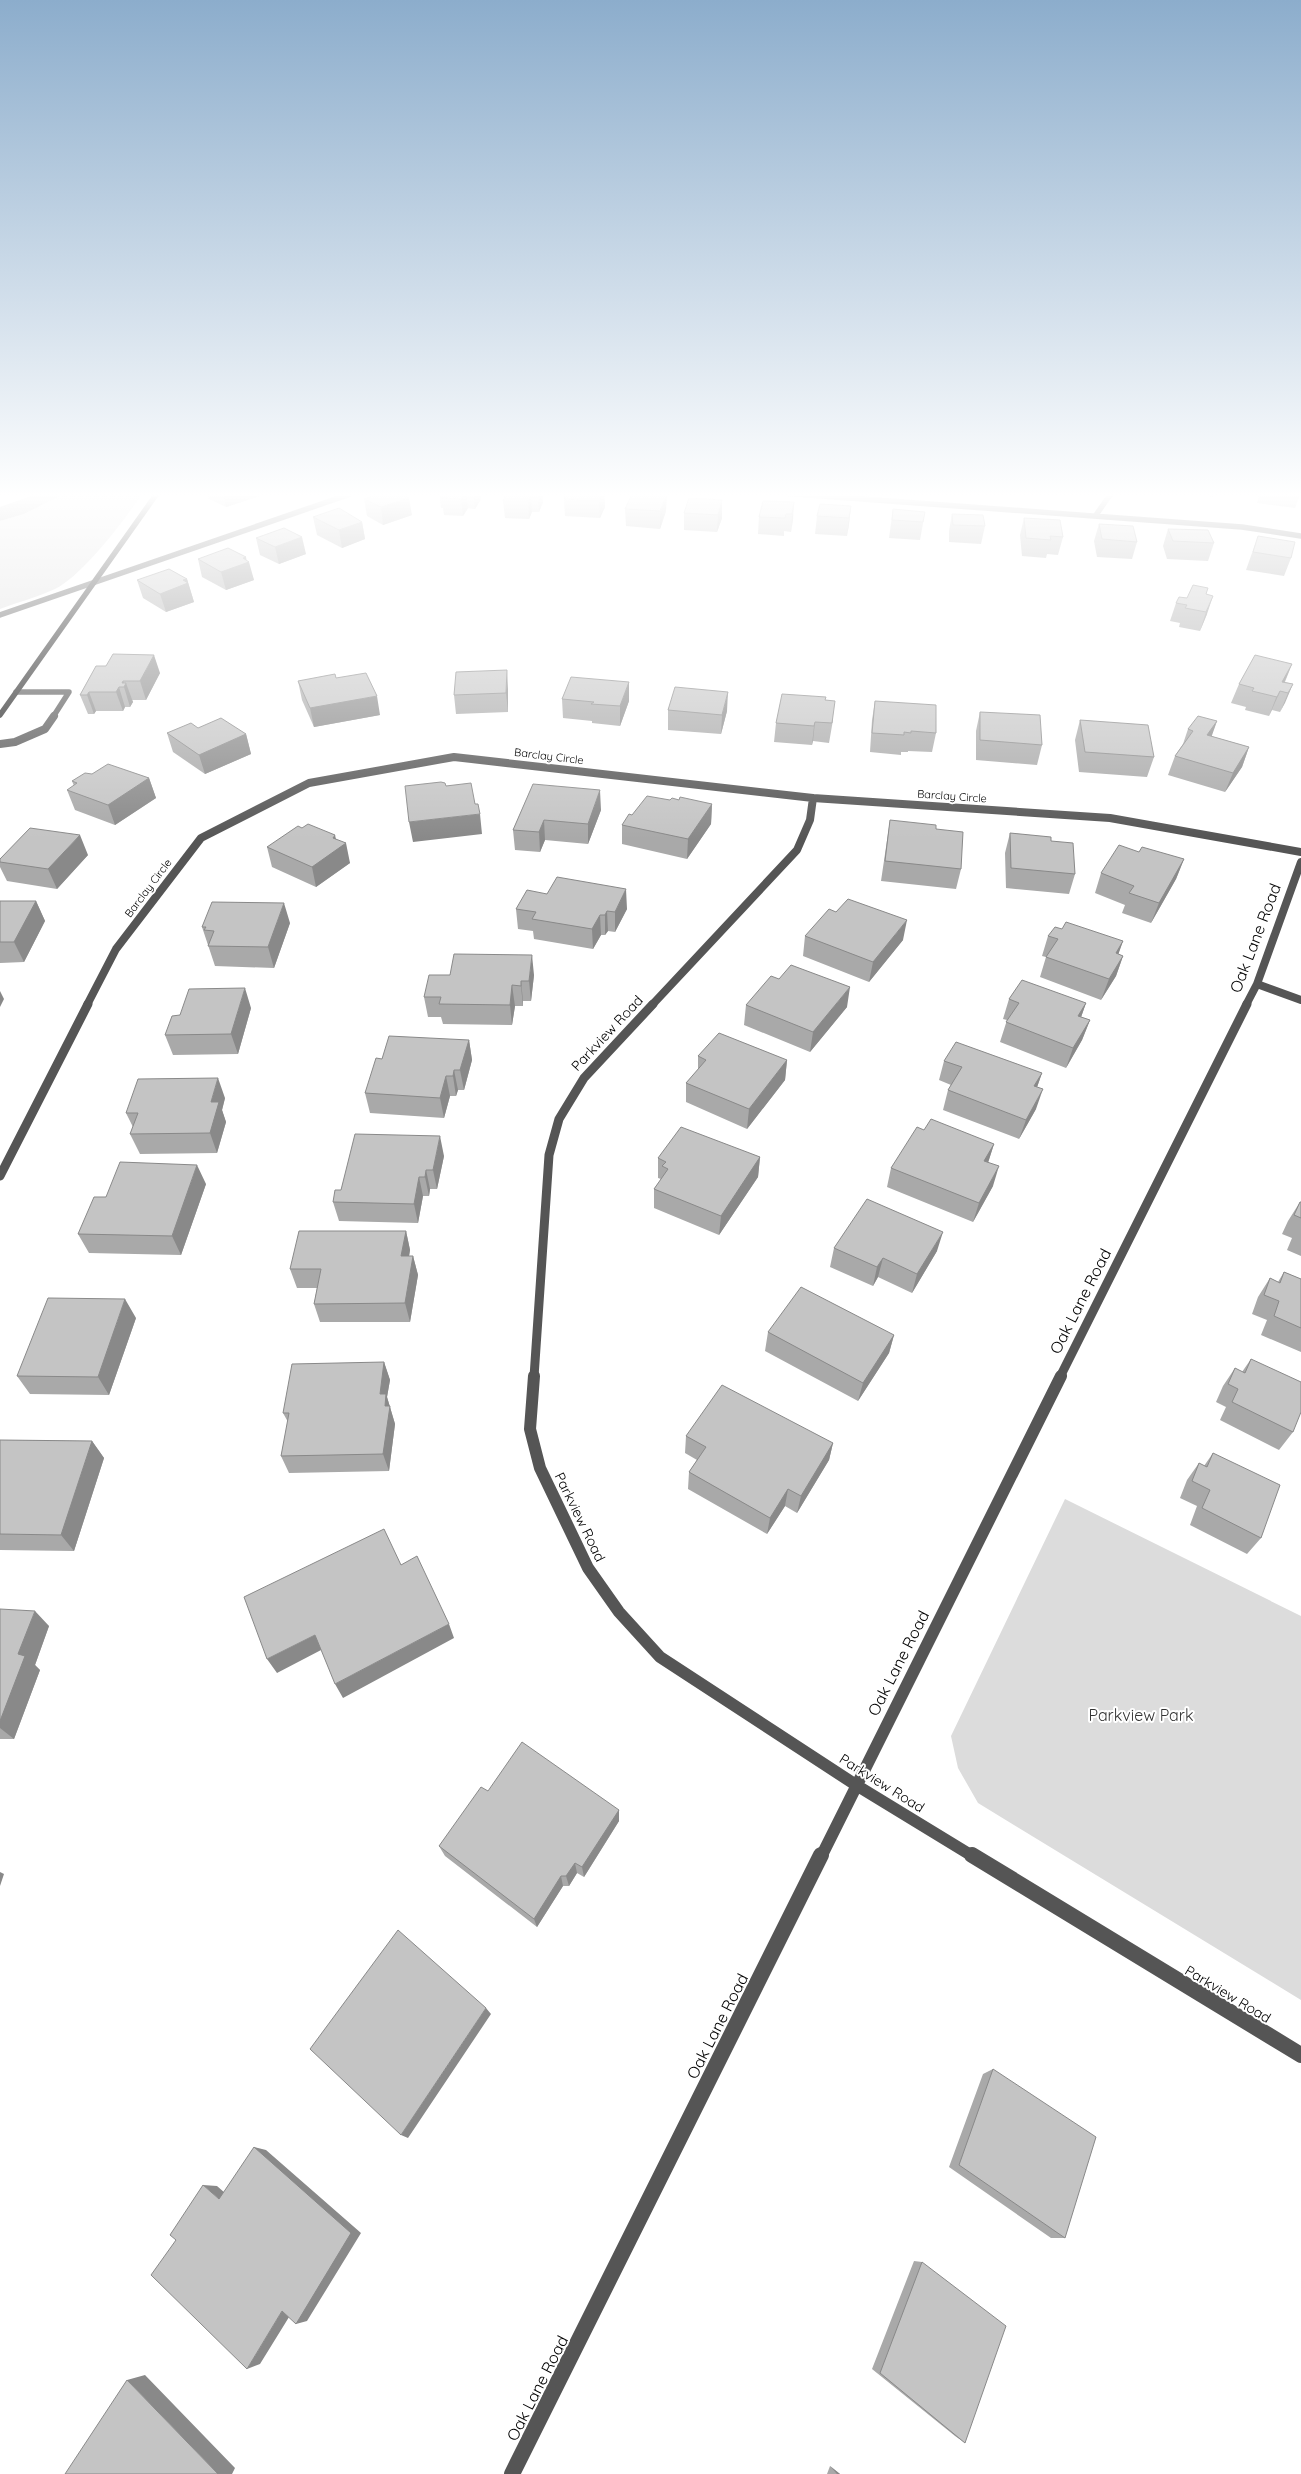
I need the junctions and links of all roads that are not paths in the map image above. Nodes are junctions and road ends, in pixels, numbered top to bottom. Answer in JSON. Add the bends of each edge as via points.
{"nodes":[{"id":1,"x":21,"y":607,"type":"edge"},
{"id":2,"x":76,"y":607,"type":"edge"},
{"id":3,"x":0,"y":615,"type":"edge"},
{"id":4,"x":16,"y":692,"type":"junction"},
{"id":5,"x":0,"y":715,"type":"edge"},
{"id":6,"x":0,"y":744,"type":"edge"},
{"id":7,"x":814,"y":798,"type":"junction"},
{"id":8,"x":1301,"y":852,"type":"edge"},
{"id":9,"x":1301,"y":862,"type":"edge"},
{"id":10,"x":1257,"y":984,"type":"junction"},
{"id":11,"x":1301,"y":1000,"type":"edge"},
{"id":12,"x":0,"y":1176,"type":"edge"},
{"id":13,"x":856,"y":1785,"type":"junction"},
{"id":14,"x":1301,"y":2055,"type":"edge"},
{"id":15,"x":512,"y":2474,"type":"edge"}],
"edges":[{"from":1,"to":3,"type":"street"},
{"from":2,"to":4,"type":"street"},
{"from":4,"to":5,"type":"street"},
{"from":4,"to":6,"type":"street","via":[[69,692],[45,729],[15,742]]},
{"from":7,"to":8,"type":"street","name":"Barclay Circle","via":[[1110,818]]},
{"from":7,"to":12,"type":"street","name":"Barclay Circle","via":[[454,756],[309,783],[201,838],[116,949]]},
{"from":7,"to":13,"type":"street","name":"Parkview Road","via":[[810,820],[797,850],[584,1078],[559,1119],[549,1155],[530,1429],[540,1468],[588,1568],[619,1612],[660,1657]]},
{"from":9,"to":10,"type":"street","name":"Oak Lane Road"},
{"from":10,"to":11,"type":"street"},
{"from":10,"to":13,"type":"street","name":"Oak Lane Road"},
{"from":13,"to":14,"type":"street","name":"Parkview Road"},
{"from":13,"to":15,"type":"street","name":"Oak Lane Road"}]}
